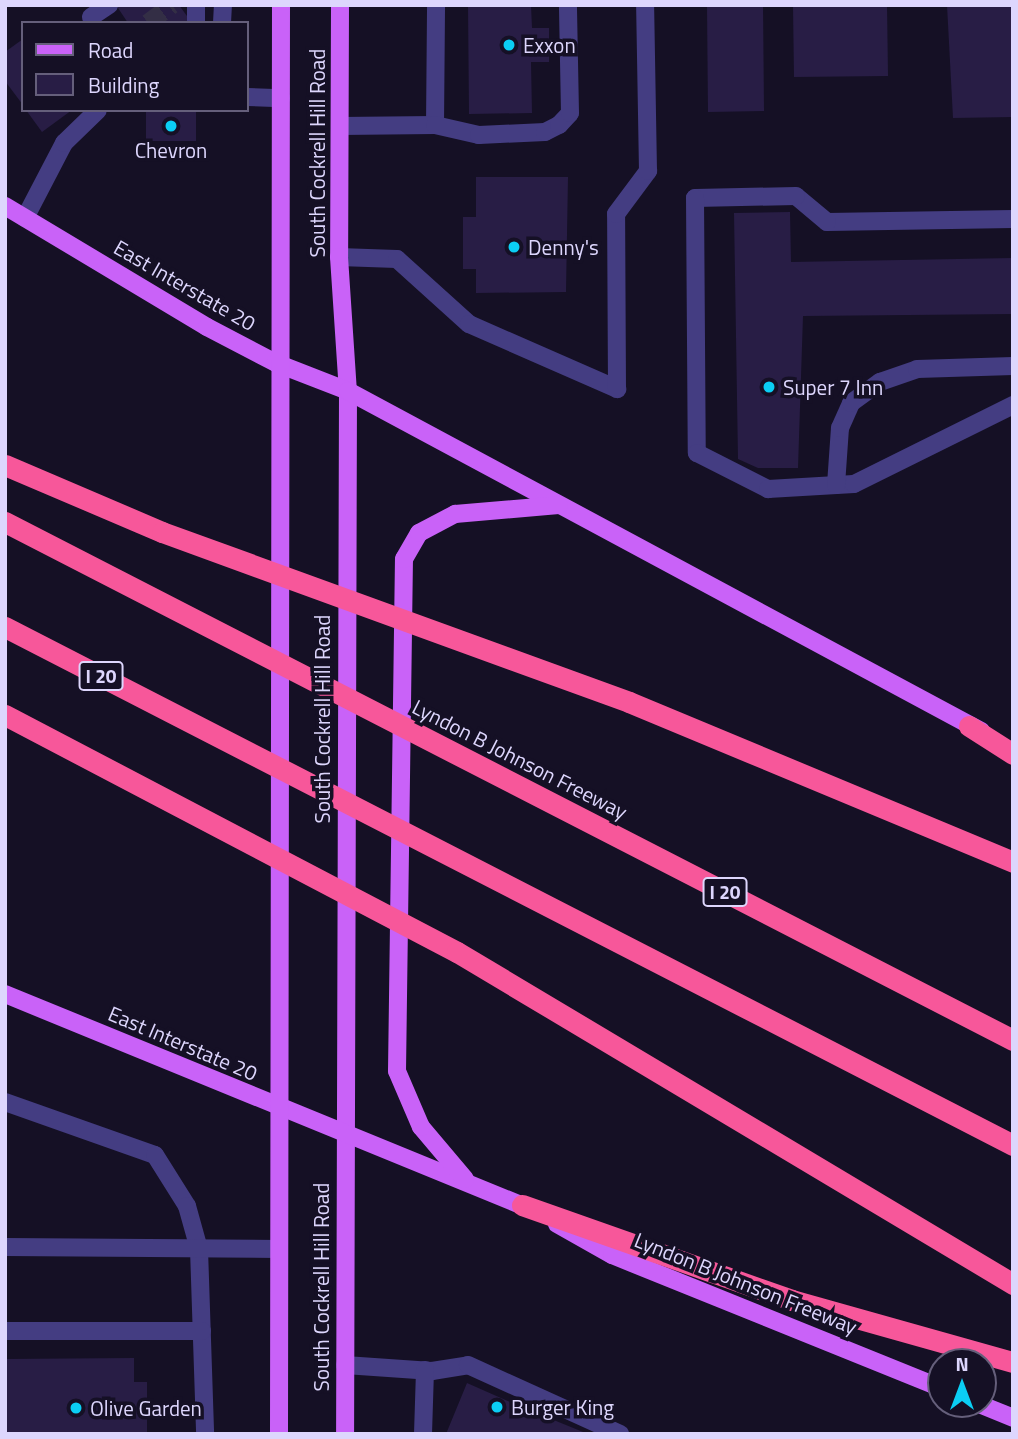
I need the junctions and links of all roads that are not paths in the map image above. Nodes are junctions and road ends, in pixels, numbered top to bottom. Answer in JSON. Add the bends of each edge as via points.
{"nodes":[{"id":1,"x":109,"y":5,"type":"edge"},
{"id":2,"x":281,"y":5,"type":"edge"},
{"id":3,"x":340,"y":5,"type":"edge"},
{"id":4,"x":436,"y":5,"type":"edge"},
{"id":5,"x":568,"y":5,"type":"edge"},
{"id":6,"x":645,"y":5,"type":"edge"},
{"id":7,"x":90,"y":15,"type":"edge"},
{"id":8,"x":248,"y":97,"type":"edge"},
{"id":9,"x":281,"y":98,"type":"junction"},
{"id":10,"x":96,"y":112,"type":"edge"},
{"id":11,"x":435,"y":125,"type":"junction"},
{"id":12,"x":340,"y":126,"type":"junction"},
{"id":13,"x":5,"y":206,"type":"edge"},
{"id":14,"x":25,"y":218,"type":"junction"},
{"id":15,"x":1013,"y":219,"type":"edge"},
{"id":16,"x":339,"y":257,"type":"junction"},
{"id":17,"x":276,"y":363,"type":"junction"},
{"id":18,"x":1013,"y":366,"type":"edge"},
{"id":19,"x":348,"y":390,"type":"junction"},
{"id":20,"x":1013,"y":405,"type":"edge"},
{"id":21,"x":5,"y":465,"type":"edge"},
{"id":22,"x":836,"y":485,"type":"junction"},
{"id":23,"x":559,"y":505,"type":"junction"},
{"id":24,"x":5,"y":522,"type":"edge"},
{"id":25,"x":5,"y":627,"type":"edge"},
{"id":26,"x":5,"y":715,"type":"edge"},
{"id":27,"x":968,"y":726,"type":"junction"},
{"id":28,"x":1013,"y":745,"type":"edge"},
{"id":29,"x":1013,"y":754,"type":"edge"},
{"id":30,"x":1013,"y":862,"type":"edge"},
{"id":31,"x":5,"y":993,"type":"edge"},
{"id":32,"x":1013,"y":1040,"type":"edge"},
{"id":33,"x":5,"y":1102,"type":"edge"},
{"id":34,"x":279,"y":1107,"type":"junction"},
{"id":35,"x":343,"y":1133,"type":"junction"},
{"id":36,"x":1013,"y":1145,"type":"edge"},
{"id":37,"x":469,"y":1183,"type":"junction"},
{"id":38,"x":522,"y":1205,"type":"junction"},
{"id":39,"x":5,"y":1247,"type":"edge"},
{"id":40,"x":199,"y":1249,"type":"junction"},
{"id":41,"x":279,"y":1249,"type":"junction"},
{"id":42,"x":1013,"y":1284,"type":"edge"},
{"id":43,"x":5,"y":1331,"type":"edge"},
{"id":44,"x":202,"y":1331,"type":"junction"},
{"id":45,"x":1013,"y":1362,"type":"edge"},
{"id":46,"x":345,"y":1365,"type":"junction"},
{"id":47,"x":425,"y":1370,"type":"junction"},
{"id":48,"x":927,"y":1382,"type":"edge"},
{"id":49,"x":205,"y":1434,"type":"edge"},
{"id":50,"x":279,"y":1434,"type":"edge"},
{"id":51,"x":345,"y":1434,"type":"edge"},
{"id":52,"x":423,"y":1434,"type":"edge"},
{"id":53,"x":620,"y":1434,"type":"edge"}],
"edges":[{"from":1,"to":7,"type":"lane"},
{"from":2,"to":9,"type":"main road","name":"South Cockrell Hill Road"},
{"from":3,"to":12,"type":"main road","name":"South Cockrell Hill Road"},
{"from":4,"to":11,"type":"lane"},
{"from":5,"to":11,"type":"lane","via":[[570,113],[559,125],[545,132],[479,135]]},
{"from":6,"to":16,"type":"lane","via":[[648,171],[616,214],[618,389],[469,324],[397,259]]},
{"from":8,"to":9,"type":"lane"},
{"from":9,"to":17,"type":"main road","name":"South Cockrell Hill Road"},
{"from":10,"to":14,"type":"lane","via":[[64,143]]},
{"from":11,"to":12,"type":"lane"},
{"from":12,"to":16,"type":"main road","name":"South Cockrell Hill Road"},
{"from":13,"to":14,"type":"main road","name":"East Interstate 20"},
{"from":14,"to":17,"type":"main road","name":"East Interstate 20"},
{"from":15,"to":22,"type":"lane","via":[[827,222],[796,196],[695,198],[697,453],[768,489]]},
{"from":16,"to":19,"type":"main road","name":"South Cockrell Hill Road"},
{"from":17,"to":19,"type":"main road","name":"East Interstate 20"},
{"from":17,"to":34,"type":"main road","name":"South Cockrell Hill Road","via":[[283,860]]},
{"from":18,"to":22,"type":"lane","via":[[917,369],[880,382],[851,403],[840,428]]},
{"from":19,"to":23,"type":"main road"},
{"from":19,"to":35,"type":"main road","name":"South Cockrell Hill Road"},
{"from":20,"to":22,"type":"lane","via":[[854,484]]},
{"from":21,"to":30,"type":"highway","via":[[162,532],[629,702]]},
{"from":23,"to":27,"type":"main road"},
{"from":23,"to":37,"type":"main road","via":[[455,514],[419,534],[404,559],[397,1071],[421,1127]]},
{"from":24,"to":32,"type":"highway","name":"Lyndon B Johnson Freeway","number":"I 20"},
{"from":25,"to":36,"type":"highway","number":"I 20"},
{"from":26,"to":42,"type":"highway","via":[[457,952]]},
{"from":27,"to":28,"type":"main road"},
{"from":27,"to":29,"type":"highway"},
{"from":31,"to":34,"type":"main road","name":"East Interstate 20"},
{"from":33,"to":40,"type":"lane","via":[[155,1155],[187,1206]]},
{"from":34,"to":35,"type":"main road","name":"East Interstate 20"},
{"from":34,"to":41,"type":"main road","name":"South Cockrell Hill Road"},
{"from":35,"to":37,"type":"main road","name":"Lyndon B Johnson Freeway"},
{"from":35,"to":46,"type":"main road","name":"South Cockrell Hill Road"},
{"from":37,"to":38,"type":"main road","name":"Lyndon B Johnson Freeway"},
{"from":38,"to":45,"type":"highway","via":[[792,1300]]},
{"from":38,"to":48,"type":"main road","name":"Lyndon B Johnson Freeway","via":[[612,1255]]},
{"from":39,"to":40,"type":"lane"},
{"from":40,"to":41,"type":"lane"},
{"from":40,"to":44,"type":"lane"},
{"from":41,"to":50,"type":"main road","name":"South Cockrell Hill Road"},
{"from":43,"to":44,"type":"lane"},
{"from":44,"to":49,"type":"lane"},
{"from":46,"to":47,"type":"lane"},
{"from":46,"to":51,"type":"main road","name":"South Cockrell Hill Road"},
{"from":47,"to":52,"type":"lane"},
{"from":47,"to":53,"type":"lane","via":[[468,1365]]}]}
